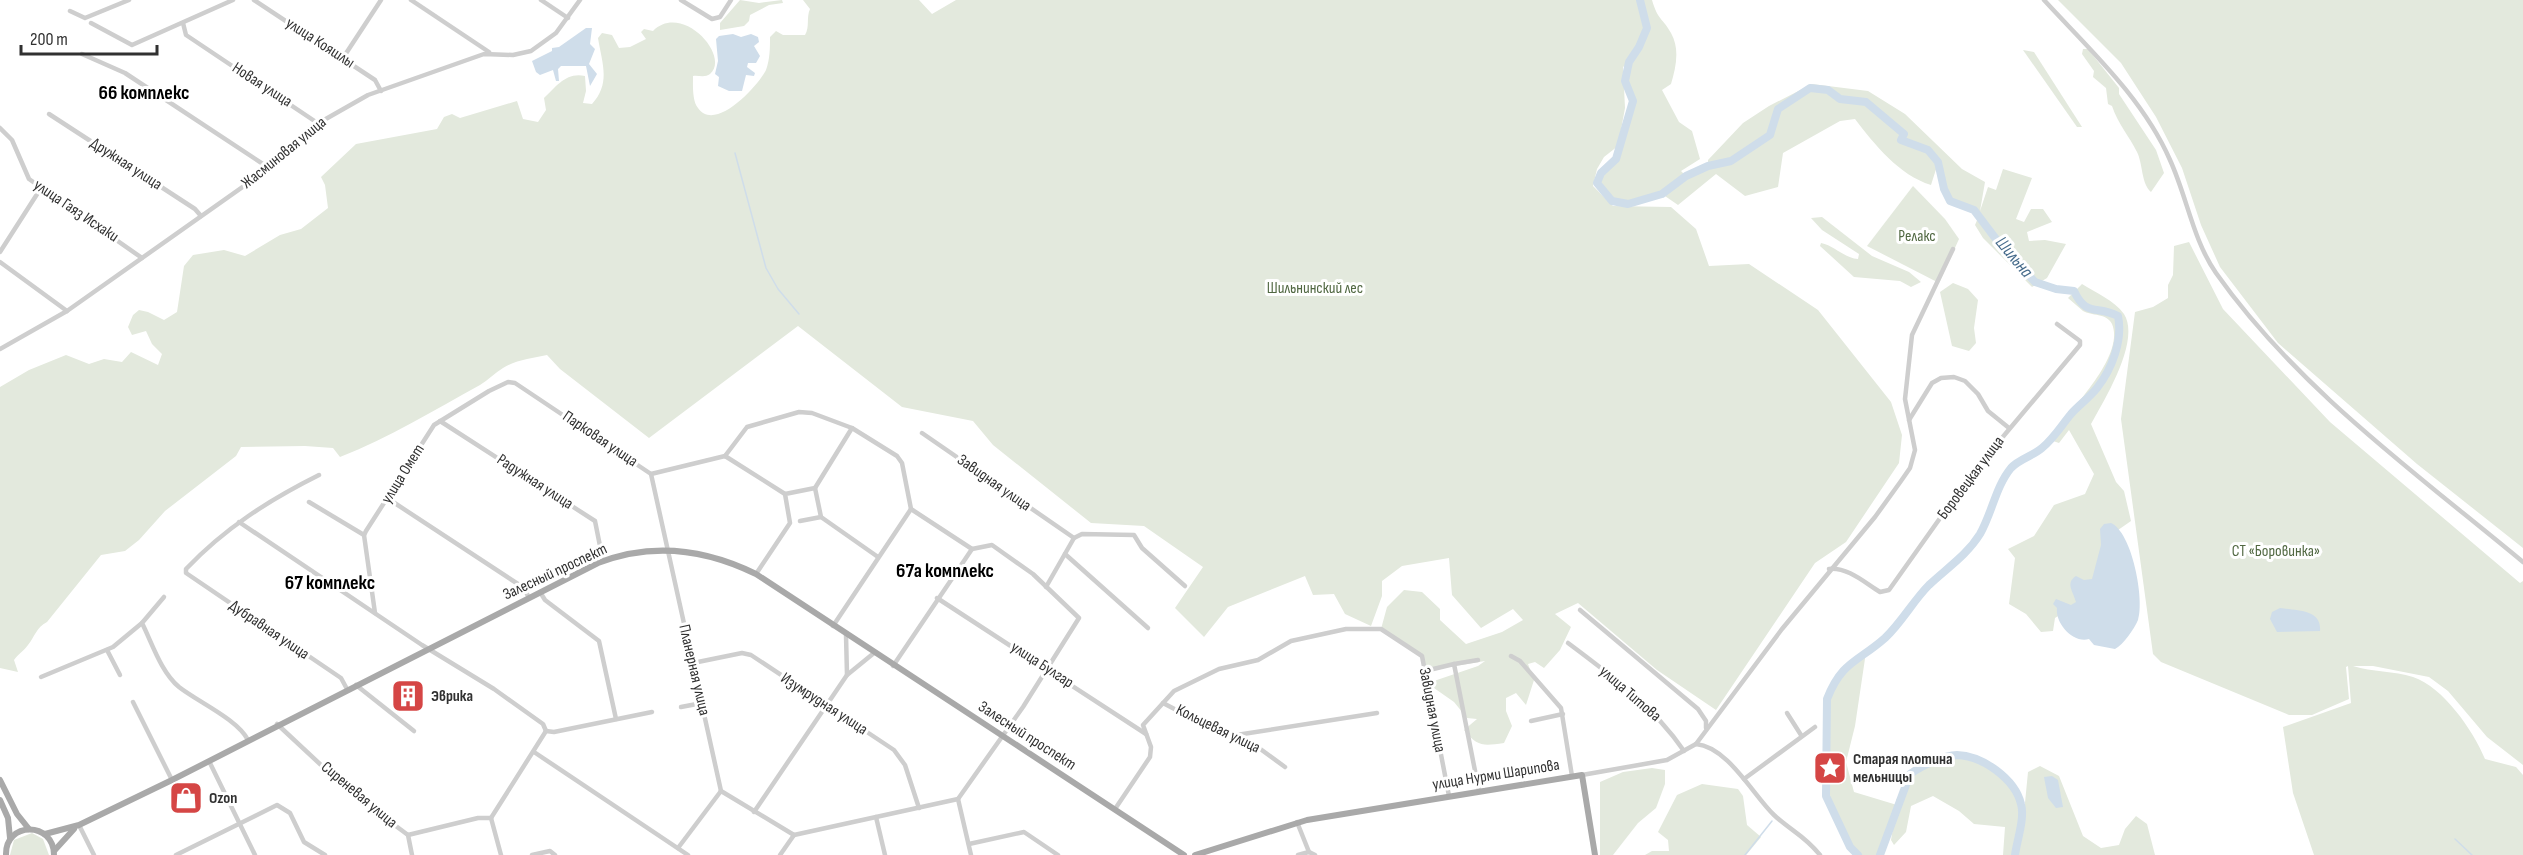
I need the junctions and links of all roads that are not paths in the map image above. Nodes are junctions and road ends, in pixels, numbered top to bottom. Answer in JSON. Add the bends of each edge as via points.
{"nodes":[{"id":1,"x":129,"y":0,"type":"edge"},
{"id":2,"x":233,"y":0,"type":"edge"},
{"id":3,"x":254,"y":0,"type":"edge"},
{"id":4,"x":381,"y":0,"type":"edge"},
{"id":5,"x":411,"y":0,"type":"edge"},
{"id":6,"x":541,"y":0,"type":"edge"},
{"id":7,"x":580,"y":0,"type":"edge"},
{"id":8,"x":681,"y":0,"type":"edge"},
{"id":9,"x":731,"y":0,"type":"edge"},
{"id":10,"x":2044,"y":0,"type":"edge"},
{"id":11,"x":70,"y":11,"type":"dead end"},
{"id":12,"x":568,"y":18,"type":"junction"},
{"id":13,"x":91,"y":23,"type":"dead end"},
{"id":14,"x":183,"y":23,"type":"junction"},
{"id":15,"x":489,"y":52,"type":"junction"},
{"id":16,"x":82,"y":54,"type":"dead end"},
{"id":17,"x":343,"y":58,"type":"junction"},
{"id":18,"x":381,"y":91,"type":"junction"},
{"id":19,"x":48,"y":114,"type":"dead end"},
{"id":20,"x":319,"y":124,"type":"junction"},
{"id":21,"x":0,"y":128,"type":"edge"},
{"id":22,"x":269,"y":168,"type":"junction"},
{"id":23,"x":41,"y":188,"type":"junction"},
{"id":24,"x":201,"y":216,"type":"junction"},
{"id":25,"x":1953,"y":249,"type":"dead end"},
{"id":26,"x":0,"y":252,"type":"edge"},
{"id":27,"x":142,"y":258,"type":"junction"},
{"id":28,"x":0,"y":262,"type":"edge"},
{"id":29,"x":67,"y":311,"type":"junction"},
{"id":30,"x":2056,"y":324,"type":"dead end"},
{"id":31,"x":1,"y":347,"type":"edge"},
{"id":32,"x":515,"y":383,"type":"joint"},
{"id":33,"x":440,"y":421,"type":"junction"},
{"id":34,"x":1909,"y":422,"type":"junction"},
{"id":35,"x":852,"y":428,"type":"junction"},
{"id":36,"x":2009,"y":428,"type":"junction"},
{"id":37,"x":921,"y":433,"type":"dead end"},
{"id":38,"x":725,"y":456,"type":"junction"},
{"id":39,"x":651,"y":474,"type":"junction"},
{"id":40,"x":319,"y":475,"type":"dead end"},
{"id":41,"x":815,"y":488,"type":"junction"},
{"id":42,"x":784,"y":494,"type":"junction"},
{"id":43,"x":387,"y":498,"type":"junction"},
{"id":44,"x":309,"y":502,"type":"dead end"},
{"id":45,"x":911,"y":509,"type":"junction"},
{"id":46,"x":821,"y":517,"type":"junction"},
{"id":47,"x":800,"y":520,"type":"dead end"},
{"id":48,"x":239,"y":522,"type":"junction"},
{"id":49,"x":364,"y":535,"type":"junction"},
{"id":50,"x":1074,"y":538,"type":"junction"},
{"id":51,"x":666,"y":549,"type":"junction"},
{"id":52,"x":972,"y":549,"type":"junction"},
{"id":53,"x":1065,"y":554,"type":"junction"},
{"id":54,"x":878,"y":557,"type":"junction"},
{"id":55,"x":603,"y":561,"type":"junction"},
{"id":56,"x":2523,"y":562,"type":"edge"},
{"id":57,"x":1829,"y":569,"type":"junction"},
{"id":58,"x":756,"y":574,"type":"junction"},
{"id":59,"x":1185,"y":586,"type":"dead end"},
{"id":60,"x":1046,"y":587,"type":"junction"},
{"id":61,"x":540,"y":592,"type":"junction"},
{"id":62,"x":164,"y":597,"type":"dead end"},
{"id":63,"x":530,"y":598,"type":"junction"},
{"id":64,"x":937,"y":598,"type":"junction"},
{"id":65,"x":1580,"y":610,"type":"dead end"},
{"id":66,"x":375,"y":613,"type":"junction"},
{"id":67,"x":142,"y":623,"type":"junction"},
{"id":68,"x":833,"y":626,"type":"junction"},
{"id":69,"x":1148,"y":628,"type":"dead end"},
{"id":70,"x":846,"y":635,"type":"junction"},
{"id":71,"x":1568,"y":643,"type":"dead end"},
{"id":72,"x":429,"y":649,"type":"junction"},
{"id":73,"x":107,"y":650,"type":"junction"},
{"id":74,"x":874,"y":653,"type":"junction"},
{"id":75,"x":1511,"y":656,"type":"dead end"},
{"id":76,"x":1478,"y":660,"type":"dead end"},
{"id":77,"x":693,"y":663,"type":"junction"},
{"id":78,"x":1454,"y":664,"type":"junction"},
{"id":79,"x":893,"y":666,"type":"junction"},
{"id":80,"x":1046,"y":668,"type":"junction"},
{"id":81,"x":1425,"y":670,"type":"junction"},
{"id":82,"x":120,"y":675,"type":"dead end"},
{"id":83,"x":846,"y":675,"type":"junction"},
{"id":84,"x":41,"y":677,"type":"dead end"},
{"id":85,"x":356,"y":685,"type":"junction"},
{"id":86,"x":347,"y":690,"type":"junction"},
{"id":87,"x":133,"y":702,"type":"dead end"},
{"id":88,"x":702,"y":703,"type":"junction"},
{"id":89,"x":1163,"y":703,"type":"junction"},
{"id":90,"x":827,"y":705,"type":"junction"},
{"id":91,"x":681,"y":707,"type":"dead end"},
{"id":92,"x":652,"y":712,"type":"dead end"},
{"id":93,"x":1377,"y":712,"type":"dead end"},
{"id":94,"x":1787,"y":713,"type":"dead end"},
{"id":95,"x":1563,"y":714,"type":"junction"},
{"id":96,"x":616,"y":719,"type":"junction"},
{"id":97,"x":1531,"y":721,"type":"dead end"},
{"id":98,"x":278,"y":724,"type":"junction"},
{"id":99,"x":1815,"y":727,"type":"dead end"},
{"id":100,"x":1706,"y":728,"type":"junction"},
{"id":101,"x":414,"y":731,"type":"dead end"},
{"id":102,"x":546,"y":731,"type":"junction"},
{"id":103,"x":1257,"y":733,"type":"junction"},
{"id":104,"x":1146,"y":734,"type":"junction"},
{"id":105,"x":1801,"y":735,"type":"junction"},
{"id":106,"x":1002,"y":736,"type":"junction"},
{"id":107,"x":1230,"y":736,"type":"junction"},
{"id":108,"x":248,"y":740,"type":"junction"},
{"id":109,"x":1248,"y":740,"type":"junction"},
{"id":110,"x":1696,"y":744,"type":"junction"},
{"id":111,"x":1684,"y":751,"type":"junction"},
{"id":112,"x":534,"y":752,"type":"junction"},
{"id":113,"x":209,"y":761,"type":"junction"},
{"id":114,"x":1285,"y":767,"type":"dead end"},
{"id":115,"x":1582,"y":775,"type":"junction"},
{"id":116,"x":1572,"y":776,"type":"junction"},
{"id":117,"x":1744,"y":779,"type":"junction"},
{"id":118,"x":0,"y":780,"type":"edge"},
{"id":119,"x":172,"y":780,"type":"junction"},
{"id":120,"x":721,"y":791,"type":"junction"},
{"id":121,"x":1479,"y":791,"type":"junction"},
{"id":122,"x":1449,"y":796,"type":"junction"},
{"id":123,"x":958,"y":799,"type":"junction"},
{"id":124,"x":0,"y":801,"type":"edge"},
{"id":125,"x":919,"y":808,"type":"junction"},
{"id":126,"x":1115,"y":809,"type":"junction"},
{"id":127,"x":754,"y":812,"type":"junction"},
{"id":128,"x":876,"y":817,"type":"junction"},
{"id":129,"x":491,"y":818,"type":"junction"},
{"id":130,"x":1297,"y":822,"type":"junction"},
{"id":131,"x":240,"y":823,"type":"junction"},
{"id":132,"x":79,"y":825,"type":"junction"},
{"id":133,"x":29,"y":829,"type":"junction"},
{"id":134,"x":45,"y":834,"type":"junction"},
{"id":135,"x":408,"y":835,"type":"junction"},
{"id":136,"x":794,"y":835,"type":"junction"},
{"id":137,"x":10,"y":838,"type":"junction"},
{"id":138,"x":969,"y":844,"type":"junction"},
{"id":139,"x":678,"y":848,"type":"junction"},
{"id":140,"x":54,"y":853,"type":"edge"},
{"id":141,"x":179,"y":854,"type":"edge"},
{"id":142,"x":1312,"y":854,"type":"edge"},
{"id":143,"x":6,"y":855,"type":"edge"},
{"id":144,"x":94,"y":855,"type":"edge"},
{"id":145,"x":255,"y":855,"type":"edge"},
{"id":146,"x":325,"y":855,"type":"edge"},
{"id":147,"x":412,"y":855,"type":"edge"},
{"id":148,"x":501,"y":855,"type":"edge"},
{"id":149,"x":532,"y":855,"type":"edge"},
{"id":150,"x":555,"y":855,"type":"edge"},
{"id":151,"x":688,"y":855,"type":"edge"},
{"id":152,"x":780,"y":855,"type":"edge"},
{"id":153,"x":885,"y":855,"type":"edge"},
{"id":154,"x":971,"y":855,"type":"edge"},
{"id":155,"x":1058,"y":855,"type":"edge"},
{"id":156,"x":1184,"y":855,"type":"edge"},
{"id":157,"x":1195,"y":855,"type":"edge"},
{"id":158,"x":1298,"y":855,"type":"edge"},
{"id":159,"x":1595,"y":855,"type":"edge"},
{"id":160,"x":1820,"y":855,"type":"edge"}],
"edges":[{"from":1,"to":11,"type":"street","via":[[85,18]]},
{"from":2,"to":14,"type":"street"},
{"from":3,"to":17,"type":"street","name":"улица Кояшлы"},
{"from":4,"to":17,"type":"street"},
{"from":5,"to":15,"type":"street"},
{"from":6,"to":12,"type":"street"},
{"from":7,"to":12,"type":"street","name":"Жасминовая улица"},
{"from":8,"to":9,"type":"street","via":[[709,18],[720,17]]},
{"from":10,"to":56,"type":"street","via":[[2125,89],[2157,135],[2204,251],[2263,334],[2349,416]]},
{"from":12,"to":15,"type":"street","name":"Жасминовая улица","via":[[549,39],[531,51],[513,55]]},
{"from":13,"to":14,"type":"street","via":[[132,45]]},
{"from":14,"to":20,"type":"street","name":"Новая улица","via":[[186,35]]},
{"from":15,"to":18,"type":"street","name":"Жасминовая улица"},
{"from":16,"to":22,"type":"street","via":[[125,73]]},
{"from":17,"to":18,"type":"street","name":"улица Кояшлы","via":[[375,80]]},
{"from":18,"to":20,"type":"street","name":"Жасминовая улица"},
{"from":19,"to":24,"type":"street","name":"Дружная улица"},
{"from":20,"to":22,"type":"street","name":"Жасминовая улица"},
{"from":21,"to":23,"type":"street","name":"улица Гаяз Исхаки","via":[[12,140],[29,179]]},
{"from":22,"to":24,"type":"street","name":"Жасминовая улица"},
{"from":23,"to":26,"type":"street"},
{"from":23,"to":27,"type":"street","name":"улица Гаяз Исхаки"},
{"from":24,"to":27,"type":"street","name":"Жасминовая улица"},
{"from":25,"to":34,"type":"street","via":[[1912,335],[1905,399]]},
{"from":27,"to":29,"type":"street","name":"Жасминовая улица"},
{"from":28,"to":29,"type":"street"},
{"from":29,"to":31,"type":"street","name":"Жасминовая улица"},
{"from":30,"to":36,"type":"street","name":"Боровецкая улица","via":[[2080,343]]},
{"from":32,"to":33,"type":"street","name":"улица Омет","via":[[507,382],[489,391]]},
{"from":32,"to":39,"type":"street","name":"Парковая улица"},
{"from":33,"to":43,"type":"street","name":"улица Омет"},
{"from":33,"to":55,"type":"street","name":"Радужная улица","via":[[595,521]]},
{"from":34,"to":36,"type":"street","via":[[1932,383],[1954,377],[1965,381],[1988,411]]},
{"from":34,"to":57,"type":"street","via":[[1915,450],[1910,468],[1875,517]]},
{"from":35,"to":38,"type":"street","via":[[812,412],[799,412],[747,427]]},
{"from":35,"to":41,"type":"street"},
{"from":35,"to":45,"type":"street","via":[[897,456],[902,463]]},
{"from":36,"to":57,"type":"street","name":"Боровецкая улица","via":[[1887,592],[1880,592],[1846,572]]},
{"from":37,"to":50,"type":"street","name":"Завидная улица"},
{"from":38,"to":39,"type":"street"},
{"from":38,"to":42,"type":"street"},
{"from":39,"to":51,"type":"street","name":"Парковая улица"},
{"from":40,"to":48,"type":"street"},
{"from":41,"to":42,"type":"street"},
{"from":41,"to":46,"type":"street"},
{"from":42,"to":58,"type":"street","via":[[790,523]]},
{"from":43,"to":49,"type":"street","name":"улица Омет"},
{"from":43,"to":63,"type":"street","via":[[524,588]]},
{"from":44,"to":49,"type":"street"},
{"from":45,"to":52,"type":"street"},
{"from":45,"to":54,"type":"street"},
{"from":46,"to":47,"type":"street"},
{"from":46,"to":54,"type":"street"},
{"from":48,"to":66,"type":"street"},
{"from":48,"to":86,"type":"street","name":"Дубравная улица","via":[[208,546],[186,573],[341,678]]},
{"from":49,"to":66,"type":"street"},
{"from":50,"to":53,"type":"street"},
{"from":50,"to":59,"type":"street","via":[[1082,534],[1134,535],[1142,548]]},
{"from":51,"to":55,"type":"main road","name":"Залесный проспект"},
{"from":51,"to":58,"type":"main road","name":"Залесный проспект","via":[[705,555]]},
{"from":51,"to":77,"type":"street","name":"Планерная улица"},
{"from":52,"to":60,"type":"street","via":[[992,545]]},
{"from":52,"to":64,"type":"street"},
{"from":53,"to":60,"type":"street"},
{"from":53,"to":69,"type":"street"},
{"from":54,"to":68,"type":"street"},
{"from":55,"to":61,"type":"main road","name":"Залесный проспект"},
{"from":57,"to":100,"type":"street"},
{"from":58,"to":68,"type":"main road","name":"Залесный проспект"},
{"from":60,"to":80,"type":"street","via":[[1079,618]]},
{"from":61,"to":63,"type":"main road","name":"Залесный проспект"},
{"from":61,"to":96,"type":"street","via":[[599,641]]},
{"from":62,"to":67,"type":"street"},
{"from":63,"to":72,"type":"main road","name":"Залесный проспект"},
{"from":64,"to":79,"type":"street"},
{"from":64,"to":80,"type":"street","name":"улица Булгар"},
{"from":65,"to":100,"type":"street","via":[[1698,709]]},
{"from":66,"to":72,"type":"street"},
{"from":67,"to":73,"type":"street"},
{"from":67,"to":108,"type":"street","via":[[172,680]]},
{"from":68,"to":70,"type":"main road","name":"Залесный проспект"},
{"from":70,"to":74,"type":"main road","name":"Залесный проспект"},
{"from":70,"to":83,"type":"street"},
{"from":71,"to":111,"type":"street","name":"улица Титова","via":[[1615,678],[1660,720]]},
{"from":72,"to":85,"type":"main road","name":"Залесный проспект"},
{"from":72,"to":102,"type":"street","via":[[494,689],[543,724]]},
{"from":73,"to":82,"type":"street"},
{"from":73,"to":84,"type":"street"},
{"from":74,"to":79,"type":"main road","name":"Залесный проспект"},
{"from":74,"to":83,"type":"street"},
{"from":75,"to":95,"type":"street","via":[[1557,702]]},
{"from":76,"to":78,"type":"street"},
{"from":77,"to":88,"type":"street","name":"Планерная улица"},
{"from":77,"to":90,"type":"street","name":"Изумрудная улица","via":[[742,652]]},
{"from":78,"to":81,"type":"street"},
{"from":78,"to":121,"type":"street"},
{"from":79,"to":106,"type":"main road","name":"Залесный проспект"},
{"from":80,"to":104,"type":"street","name":"улица Булгар"},
{"from":80,"to":106,"type":"street"},
{"from":81,"to":89,"type":"street","name":"Завидная улица","via":[[1422,657],[1381,629],[1346,629],[1291,641],[1258,660],[1219,669],[1174,691]]},
{"from":81,"to":122,"type":"street","name":"Завидная улица"},
{"from":83,"to":90,"type":"street"},
{"from":85,"to":86,"type":"main road","name":"Залесный проспект"},
{"from":85,"to":101,"type":"street"},
{"from":86,"to":98,"type":"main road","name":"Залесный проспект"},
{"from":87,"to":119,"type":"street"},
{"from":88,"to":91,"type":"street"},
{"from":88,"to":120,"type":"street","name":"Планерная улица"},
{"from":89,"to":104,"type":"street","name":"Кольцевая улица","via":[[1143,725]]},
{"from":89,"to":107,"type":"street","name":"Кольцевая улица"},
{"from":90,"to":125,"type":"street","name":"Изумрудная улица","via":[[901,757]]},
{"from":90,"to":127,"type":"street"},
{"from":92,"to":96,"type":"street"},
{"from":93,"to":103,"type":"street"},
{"from":94,"to":105,"type":"street"},
{"from":95,"to":97,"type":"street"},
{"from":95,"to":116,"type":"street"},
{"from":96,"to":102,"type":"street"},
{"from":98,"to":108,"type":"main road","name":"Залесный проспект"},
{"from":98,"to":135,"type":"street","name":"Сиреневая улица","via":[[358,799]]},
{"from":99,"to":105,"type":"street"},
{"from":100,"to":110,"type":"street"},
{"from":102,"to":112,"type":"street"},
{"from":103,"to":107,"type":"street"},
{"from":103,"to":109,"type":"street"},
{"from":104,"to":126,"type":"street","name":"Кольцевая улица","via":[[1150,757]]},
{"from":105,"to":117,"type":"street"},
{"from":106,"to":123,"type":"street"},
{"from":106,"to":126,"type":"main road","name":"Залесный проспект"},
{"from":107,"to":109,"type":"street","name":"Кольцевая улица"},
{"from":108,"to":113,"type":"main road","name":"Залесный проспект"},
{"from":109,"to":114,"type":"street","name":"Кольцевая улица"},
{"from":110,"to":111,"type":"street","name":"улица Нурми Шарипова"},
{"from":110,"to":117,"type":"street","via":[[1716,752]]},
{"from":111,"to":115,"type":"street","name":"улица Нурми Шарипова","via":[[1666,759]]},
{"from":112,"to":129,"type":"street"},
{"from":112,"to":139,"type":"street"},
{"from":113,"to":119,"type":"main road","name":"Залесный проспект"},
{"from":113,"to":131,"type":"street"},
{"from":115,"to":116,"type":"main road","name":"улица Нурми Шарипова"},
{"from":115,"to":159,"type":"main road"},
{"from":116,"to":121,"type":"main road","name":"улица Нурми Шарипова"},
{"from":117,"to":160,"type":"street","via":[[1773,813],[1807,839]]},
{"from":118,"to":133,"type":"main road"},
{"from":119,"to":132,"type":"main road","name":"Залесный проспект"},
{"from":120,"to":127,"type":"street"},
{"from":120,"to":139,"type":"street"},
{"from":121,"to":122,"type":"main road","name":"улица Нурми Шарипова"},
{"from":122,"to":130,"type":"main road","name":"улица Нурми Шарипова"},
{"from":123,"to":125,"type":"street"},
{"from":123,"to":138,"type":"street"},
{"from":124,"to":137,"type":"main road","via":[[9,818]]},
{"from":125,"to":128,"type":"street"},
{"from":126,"to":156,"type":"main road","name":"Залесный проспект"},
{"from":127,"to":136,"type":"street"},
{"from":128,"to":136,"type":"street"},
{"from":128,"to":153,"type":"street"},
{"from":129,"to":135,"type":"street","name":"Сиреневая улица"},
{"from":129,"to":148,"type":"street"},
{"from":130,"to":142,"type":"street"},
{"from":130,"to":157,"type":"main road","name":"улица Нурми Шарипова"},
{"from":131,"to":141,"type":"street"},
{"from":131,"to":145,"type":"street"},
{"from":131,"to":146,"type":"street","via":[[277,805],[283,807],[304,842]]},
{"from":132,"to":134,"type":"main road","name":"Залесный проспект"},
{"from":132,"to":140,"type":"main road","name":"Залесный проспект"},
{"from":132,"to":144,"type":"street"},
{"from":133,"to":134,"type":"main road"},
{"from":133,"to":137,"type":"main road"},
{"from":134,"to":140,"type":"main road"},
{"from":135,"to":147,"type":"street"},
{"from":136,"to":152,"type":"street"},
{"from":137,"to":143,"type":"main road"},
{"from":138,"to":154,"type":"street"},
{"from":138,"to":155,"type":"street","via":[[1024,832]]},
{"from":139,"to":151,"type":"street"},
{"from":142,"to":158,"type":"street"},
{"from":149,"to":150,"type":"street","via":[[549,851]]}]}
